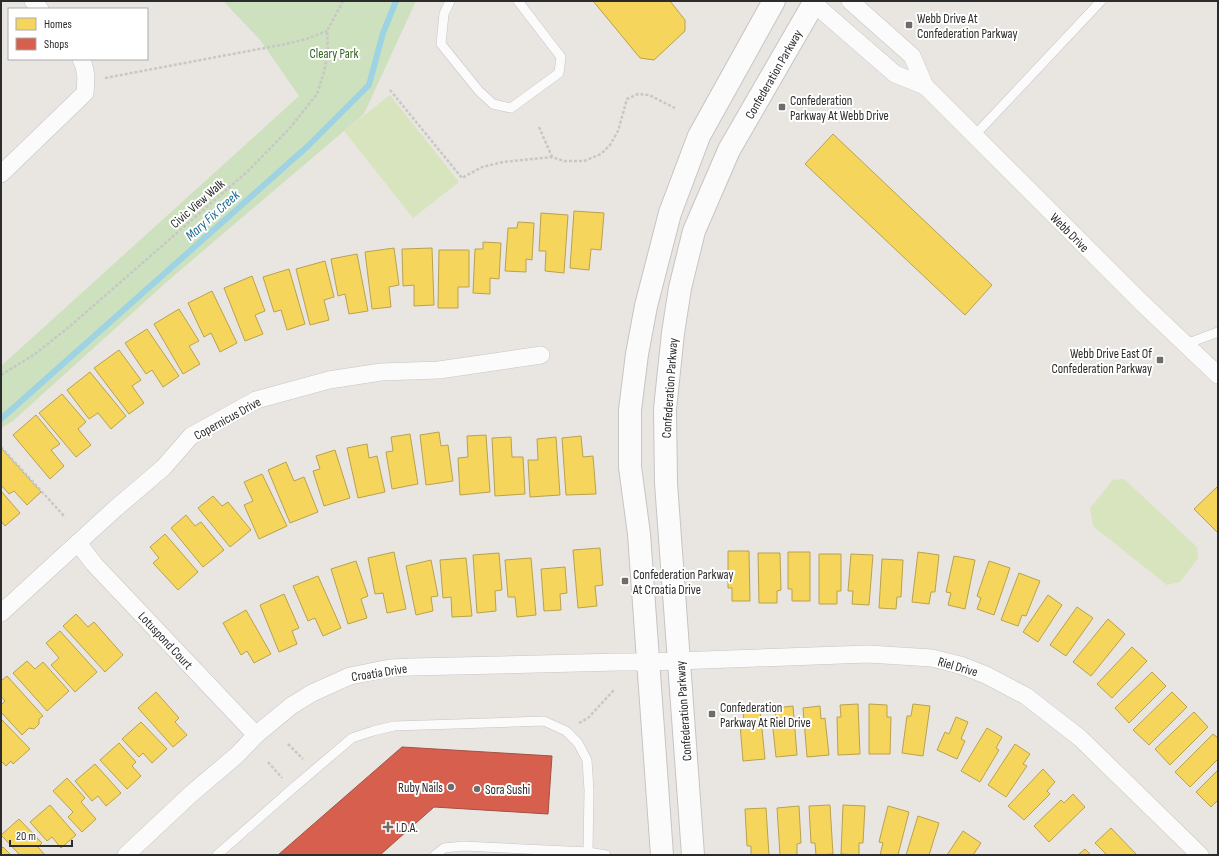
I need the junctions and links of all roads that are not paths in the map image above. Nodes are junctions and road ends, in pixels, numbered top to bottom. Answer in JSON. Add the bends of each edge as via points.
{"nodes":[{"id":1,"x":450,"y":1,"type":"edge"},
{"id":2,"x":518,"y":1,"type":"edge"},
{"id":3,"x":774,"y":1,"type":"edge"},
{"id":4,"x":850,"y":1,"type":"edge"},
{"id":5,"x":1102,"y":1,"type":"edge"},
{"id":6,"x":813,"y":2,"type":"edge"},
{"id":7,"x":81,"y":60,"type":"edge"},
{"id":8,"x":925,"y":86,"type":"junction"},
{"id":9,"x":974,"y":136,"type":"junction"},
{"id":10,"x":1,"y":174,"type":"edge"},
{"id":11,"x":1218,"y":332,"type":"edge"},
{"id":12,"x":1186,"y":344,"type":"junction"},
{"id":13,"x":541,"y":355,"type":"dead end"},
{"id":14,"x":1218,"y":375,"type":"edge"},
{"id":15,"x":78,"y":543,"type":"junction"},
{"id":16,"x":1,"y":613,"type":"edge"},
{"id":17,"x":649,"y":662,"type":"junction"},
{"id":18,"x":679,"y":662,"type":"junction"},
{"id":19,"x":256,"y":735,"type":"junction"},
{"id":20,"x":586,"y":854,"type":"edge"},
{"id":21,"x":126,"y":855,"type":"edge"},
{"id":22,"x":217,"y":855,"type":"edge"},
{"id":23,"x":435,"y":855,"type":"edge"},
{"id":24,"x":606,"y":855,"type":"edge"},
{"id":25,"x":662,"y":855,"type":"edge"},
{"id":26,"x":693,"y":855,"type":"edge"},
{"id":27,"x":1200,"y":855,"type":"edge"}],
"edges":[{"from":1,"to":2,"type":"lane","via":[[444,14],[441,44],[493,104],[511,108],[559,73],[561,57]]},
{"from":3,"to":17,"type":"street","via":[[699,136],[670,213],[646,306],[630,410],[630,467],[639,534]]},
{"from":4,"to":8,"type":"street","name":"Webb Drive","via":[[912,56]]},
{"from":5,"to":9,"type":"lane"},
{"from":6,"to":8,"type":"street","name":"Webb Drive","via":[[895,74]]},
{"from":6,"to":18,"type":"street","name":"Confederation Parkway","via":[[729,150],[694,231],[680,288],[665,408],[666,483]]},
{"from":7,"to":10,"type":"street","via":[[86,82],[85,93]]},
{"from":8,"to":9,"type":"street","name":"Webb Drive"},
{"from":9,"to":12,"type":"street","name":"Webb Drive"},
{"from":11,"to":12,"type":"lane"},
{"from":12,"to":14,"type":"street","name":"Webb Drive"},
{"from":13,"to":15,"type":"street","name":"Copernicus Drive","via":[[439,370],[381,372],[329,380],[256,400],[191,436],[163,468]]},
{"from":15,"to":16,"type":"street","name":"Copernicus Drive"},
{"from":15,"to":19,"type":"street","name":"Lotuspond Court","via":[[94,564]]},
{"from":17,"to":18,"type":"street","name":"Riel Drive"},
{"from":17,"to":19,"type":"street","name":"Croatia Drive","via":[[390,668],[350,676],[312,693]]},
{"from":17,"to":25,"type":"street"},
{"from":18,"to":26,"type":"street","name":"Confederation Parkway"},
{"from":18,"to":27,"type":"street","name":"Riel Drive","via":[[868,654],[932,658],[960,665],[986,675],[1026,696],[1080,738]]},
{"from":19,"to":21,"type":"street","name":"Croatia Drive"},
{"from":20,"to":22,"type":"lane","via":[[589,790],[587,760],[578,743],[566,731],[544,721],[394,726],[352,738]]},
{"from":20,"to":23,"type":"lane","via":[[463,846],[444,848]]},
{"from":20,"to":24,"type":"lane"}]}
